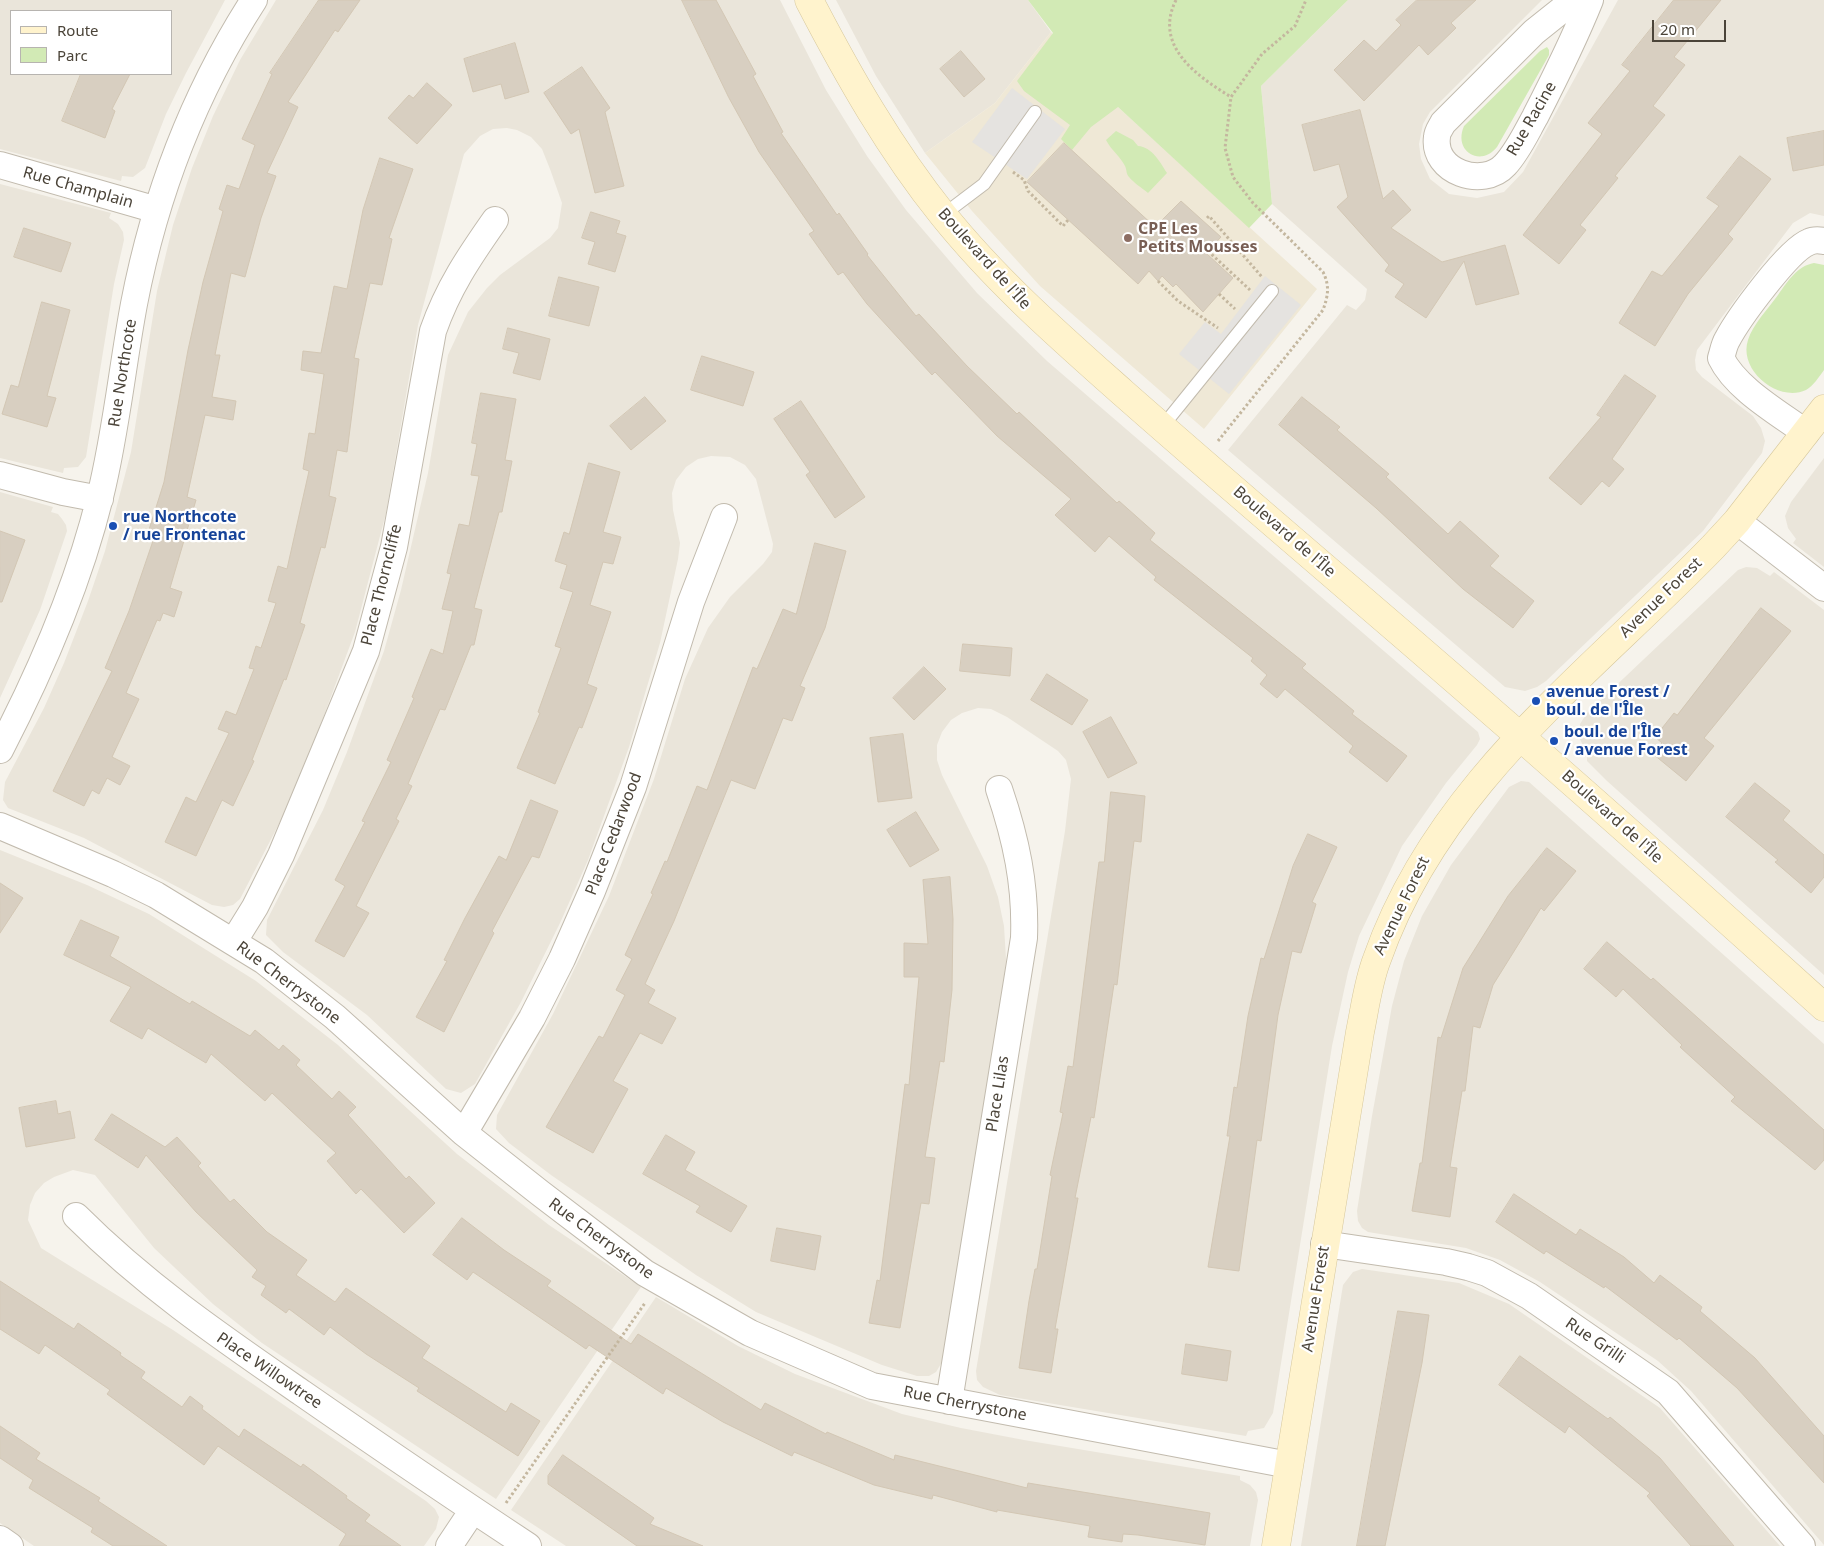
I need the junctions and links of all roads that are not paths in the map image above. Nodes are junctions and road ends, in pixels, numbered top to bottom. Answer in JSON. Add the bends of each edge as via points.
{"nodes":[{"id":1,"x":254,"y":0,"type":"edge"},
{"id":2,"x":809,"y":0,"type":"edge"},
{"id":3,"x":1574,"y":0,"type":"edge"},
{"id":4,"x":1590,"y":0,"type":"edge"},
{"id":5,"x":1035,"y":112,"type":"dead end"},
{"id":6,"x":0,"y":165,"type":"edge"},
{"id":7,"x":157,"y":210,"type":"junction"},
{"id":8,"x":943,"y":215,"type":"junction"},
{"id":9,"x":495,"y":220,"type":"dead end"},
{"id":10,"x":1824,"y":241,"type":"edge"},
{"id":11,"x":1272,"y":290,"type":"dead end"},
{"id":12,"x":1824,"y":409,"type":"edge"},
{"id":13,"x":1162,"y":427,"type":"junction"},
{"id":14,"x":1806,"y":433,"type":"junction"},
{"id":15,"x":0,"y":475,"type":"edge"},
{"id":16,"x":100,"y":499,"type":"junction"},
{"id":17,"x":724,"y":517,"type":"dead end"},
{"id":18,"x":1737,"y":521,"type":"junction"},
{"id":19,"x":1824,"y":588,"type":"edge"},
{"id":20,"x":1520,"y":735,"type":"junction"},
{"id":21,"x":0,"y":750,"type":"edge"},
{"id":22,"x":999,"y":789,"type":"dead end"},
{"id":23,"x":0,"y":826,"type":"edge"},
{"id":24,"x":234,"y":942,"type":"junction"},
{"id":25,"x":1824,"y":1007,"type":"edge"},
{"id":26,"x":464,"y":1133,"type":"junction"},
{"id":27,"x":76,"y":1216,"type":"dead end"},
{"id":28,"x":1324,"y":1244,"type":"junction"},
{"id":29,"x":949,"y":1401,"type":"junction"},
{"id":30,"x":1289,"y":1465,"type":"junction"},
{"id":31,"x":473,"y":1510,"type":"junction"},
{"id":32,"x":0,"y":1539,"type":"edge"},
{"id":33,"x":10,"y":1546,"type":"edge"},
{"id":34,"x":449,"y":1546,"type":"edge"},
{"id":35,"x":528,"y":1546,"type":"edge"},
{"id":36,"x":1276,"y":1546,"type":"edge"},
{"id":37,"x":1802,"y":1546,"type":"edge"}],
"edges":[{"from":1,"to":7,"type":"street","name":"Rue Northcote","via":[[208,79],[189,120]]},
{"from":2,"to":8,"type":"street","name":"Boulevard de l'Île","via":[[873,115]]},
{"from":3,"to":4,"type":"street","name":"Rue Racine","via":[[1534,32],[1443,123],[1437,136],[1438,151],[1446,164],[1460,174],[1475,177],[1490,175],[1504,166],[1565,61]]},
{"from":5,"to":8,"type":"lane","via":[[984,184]]},
{"from":6,"to":7,"type":"street","name":"Rue Champlain"},
{"from":7,"to":16,"type":"street","name":"Rue Northcote","via":[[134,302]]},
{"from":8,"to":13,"type":"street","name":"Boulevard de l'Île","via":[[1039,319]]},
{"from":9,"to":24,"type":"street","name":"Place Thorncliffe","via":[[444,300],[433,331],[394,547],[366,651],[282,856]]},
{"from":10,"to":14,"type":"street","via":[[1809,241],[1783,264],[1736,325],[1721,358],[1727,372],[1739,383]]},
{"from":11,"to":13,"type":"lane"},
{"from":12,"to":14,"type":"street","name":"Avenue Forest"},
{"from":13,"to":20,"type":"street","name":"Boulevard de l'Île"},
{"from":14,"to":18,"type":"street","name":"Avenue Forest"},
{"from":15,"to":16,"type":"street"},
{"from":16,"to":21,"type":"street","name":"Rue Northcote","via":[[54,639]]},
{"from":17,"to":26,"type":"street","name":"Place Cedarwood","via":[[692,602],[636,778],[592,891],[532,1018]]},
{"from":18,"to":19,"type":"street"},
{"from":18,"to":20,"type":"street","name":"Avenue Forest","via":[[1686,575]]},
{"from":20,"to":25,"type":"street","name":"Boulevard de l'Île"},
{"from":20,"to":28,"type":"street","name":"Avenue Forest","via":[[1480,780],[1440,833],[1410,882],[1384,938],[1360,1032]]},
{"from":22,"to":29,"type":"street","name":"Place Lilas","via":[[1014,830],[1021,866],[1024,938]]},
{"from":23,"to":24,"type":"street","name":"Rue Cherrystone","via":[[156,895]]},
{"from":24,"to":26,"type":"street","name":"Rue Cherrystone","via":[[296,985]]},
{"from":26,"to":29,"type":"street","name":"Rue Cherrystone","via":[[645,1273],[750,1333],[872,1386]]},
{"from":27,"to":31,"type":"street","name":"Place Willowtree","via":[[133,1270],[202,1325]]},
{"from":28,"to":30,"type":"street","name":"Avenue Forest"},
{"from":28,"to":37,"type":"street","name":"Rue Grilli","via":[[1453,1263],[1487,1273],[1529,1296],[1668,1392]]},
{"from":29,"to":30,"type":"street","name":"Rue Cherrystone"},
{"from":30,"to":36,"type":"street","name":"Avenue Forest"},
{"from":31,"to":34,"type":"street"},
{"from":31,"to":35,"type":"street","name":"Place Willowtree"},
{"from":32,"to":33,"type":"street"}]}
